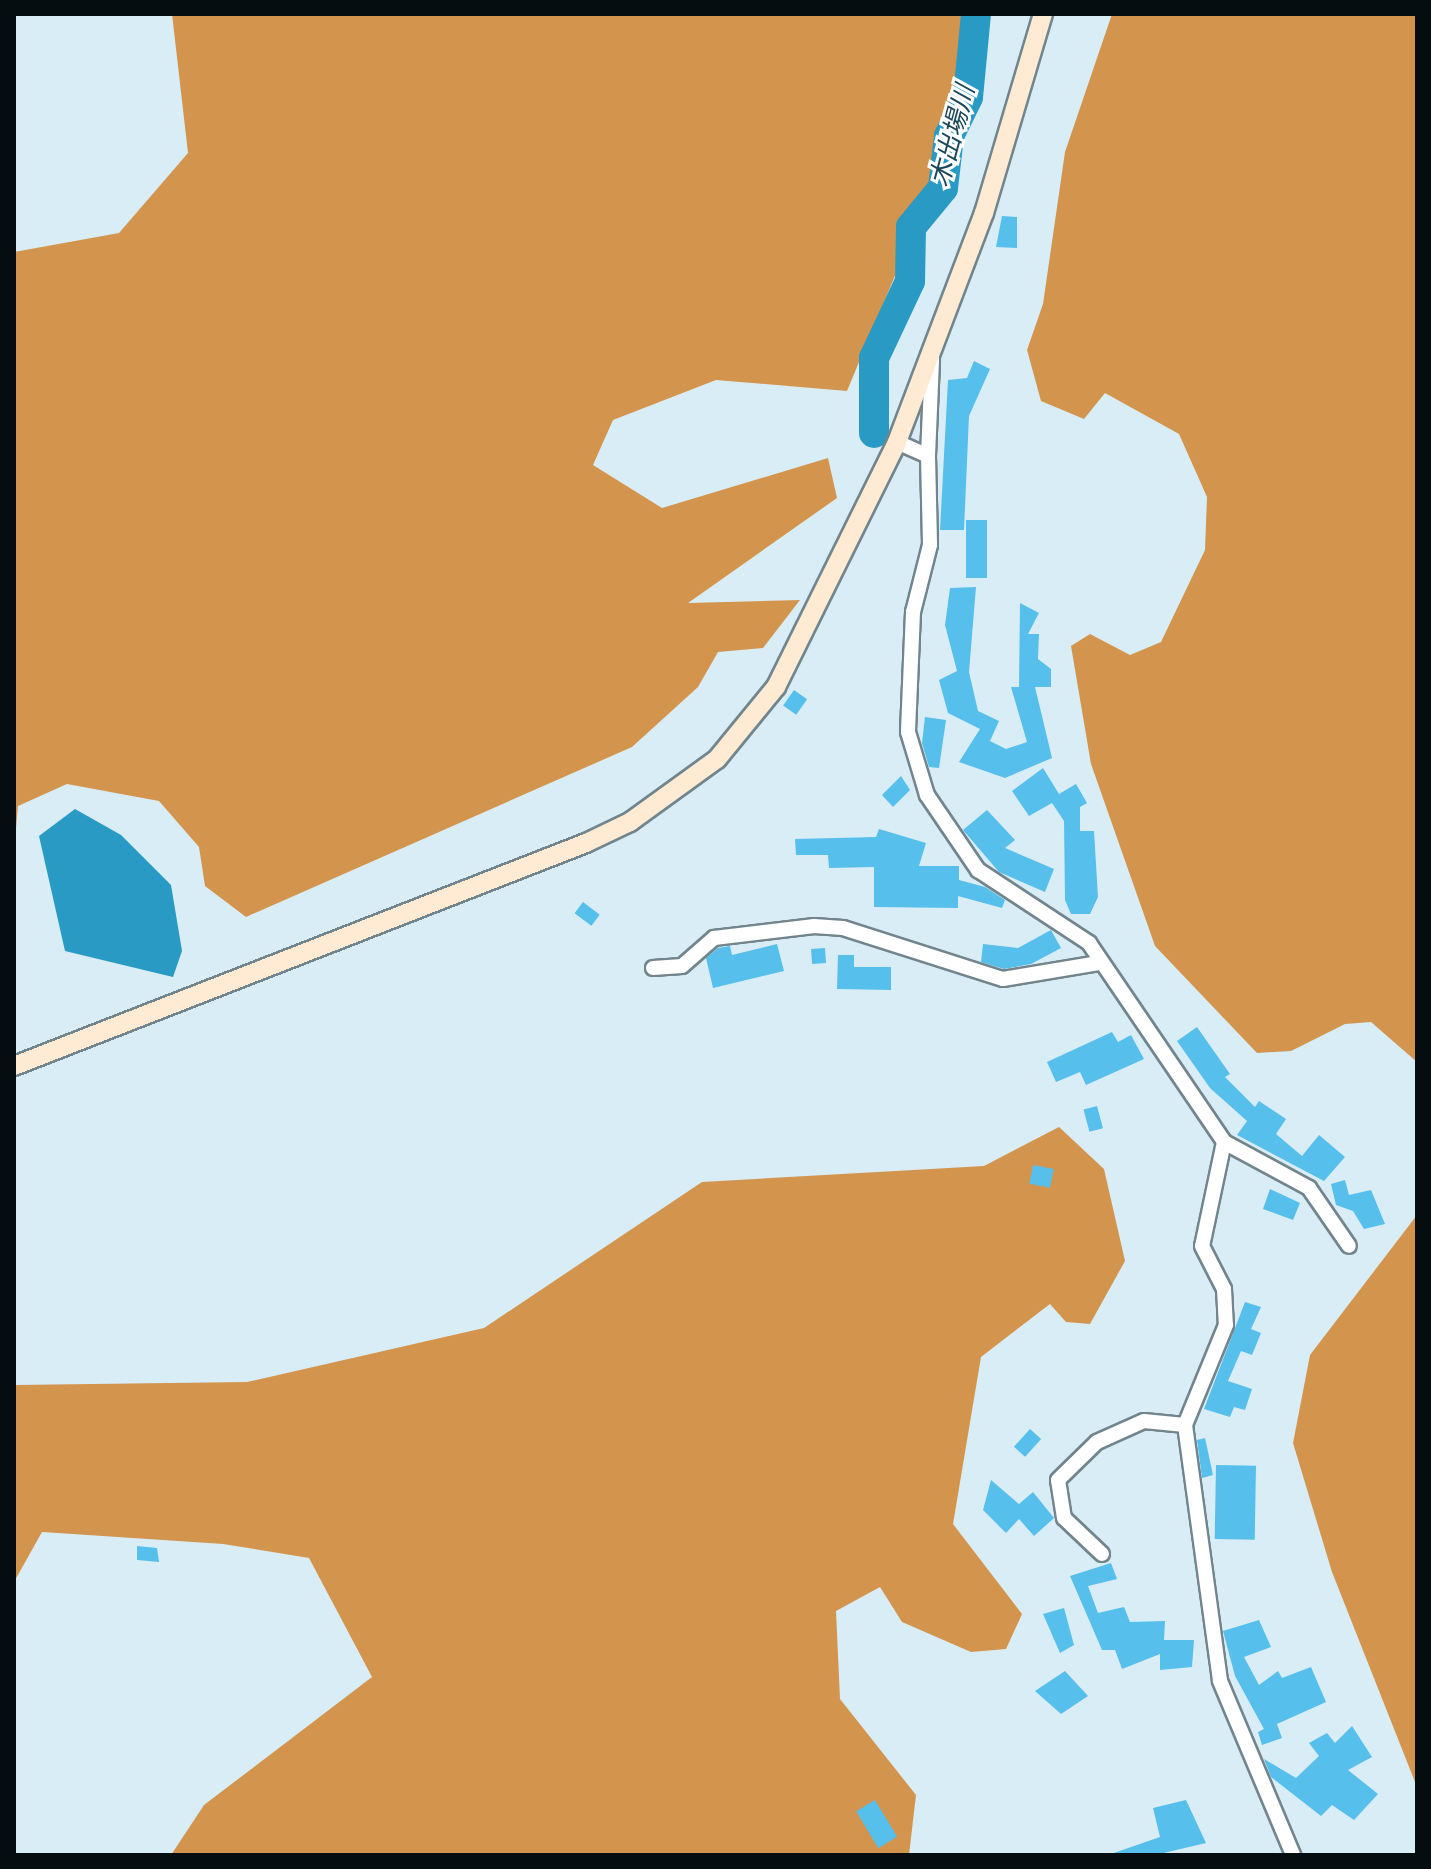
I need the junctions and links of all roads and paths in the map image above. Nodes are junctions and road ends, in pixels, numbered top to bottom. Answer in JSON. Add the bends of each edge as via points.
{"nodes":[{"id":1,"x":1043,"y":14,"type":"edge"},
{"id":2,"x":932,"y":359,"type":"junction"},
{"id":3,"x":897,"y":442,"type":"junction"},
{"id":4,"x":928,"y":456,"type":"junction"},
{"id":5,"x":1099,"y":963,"type":"junction"},
{"id":6,"x":653,"y":968,"type":"dead end"},
{"id":7,"x":14,"y":1066,"type":"edge"},
{"id":8,"x":1224,"y":1142,"type":"junction"},
{"id":9,"x":1349,"y":1246,"type":"dead end"},
{"id":10,"x":1185,"y":1425,"type":"junction"},
{"id":11,"x":1102,"y":1554,"type":"dead end"},
{"id":12,"x":1293,"y":1855,"type":"edge"}],
"edges":[{"from":1,"to":2,"type":"street"},
{"from":2,"to":3,"type":"street"},
{"from":2,"to":4,"type":"street"},
{"from":3,"to":4,"type":"street"},
{"from":3,"to":7,"type":"street","via":[[776,687],[717,759],[653,806],[511,875]]},
{"from":4,"to":5,"type":"street","via":[[930,545],[913,612],[911,757],[978,870],[1089,943]]},
{"from":5,"to":6,"type":"street","via":[[1003,979],[843,928],[814,926],[714,938],[682,966]]},
{"from":5,"to":8,"type":"street"},
{"from":8,"to":9,"type":"street","via":[[1309,1188]]},
{"from":8,"to":10,"type":"street","via":[[1202,1246],[1224,1289],[1226,1325]]},
{"from":10,"to":11,"type":"street","via":[[1144,1421],[1097,1442],[1058,1480],[1064,1518]]},
{"from":10,"to":12,"type":"street","via":[[1220,1681]]}]}
